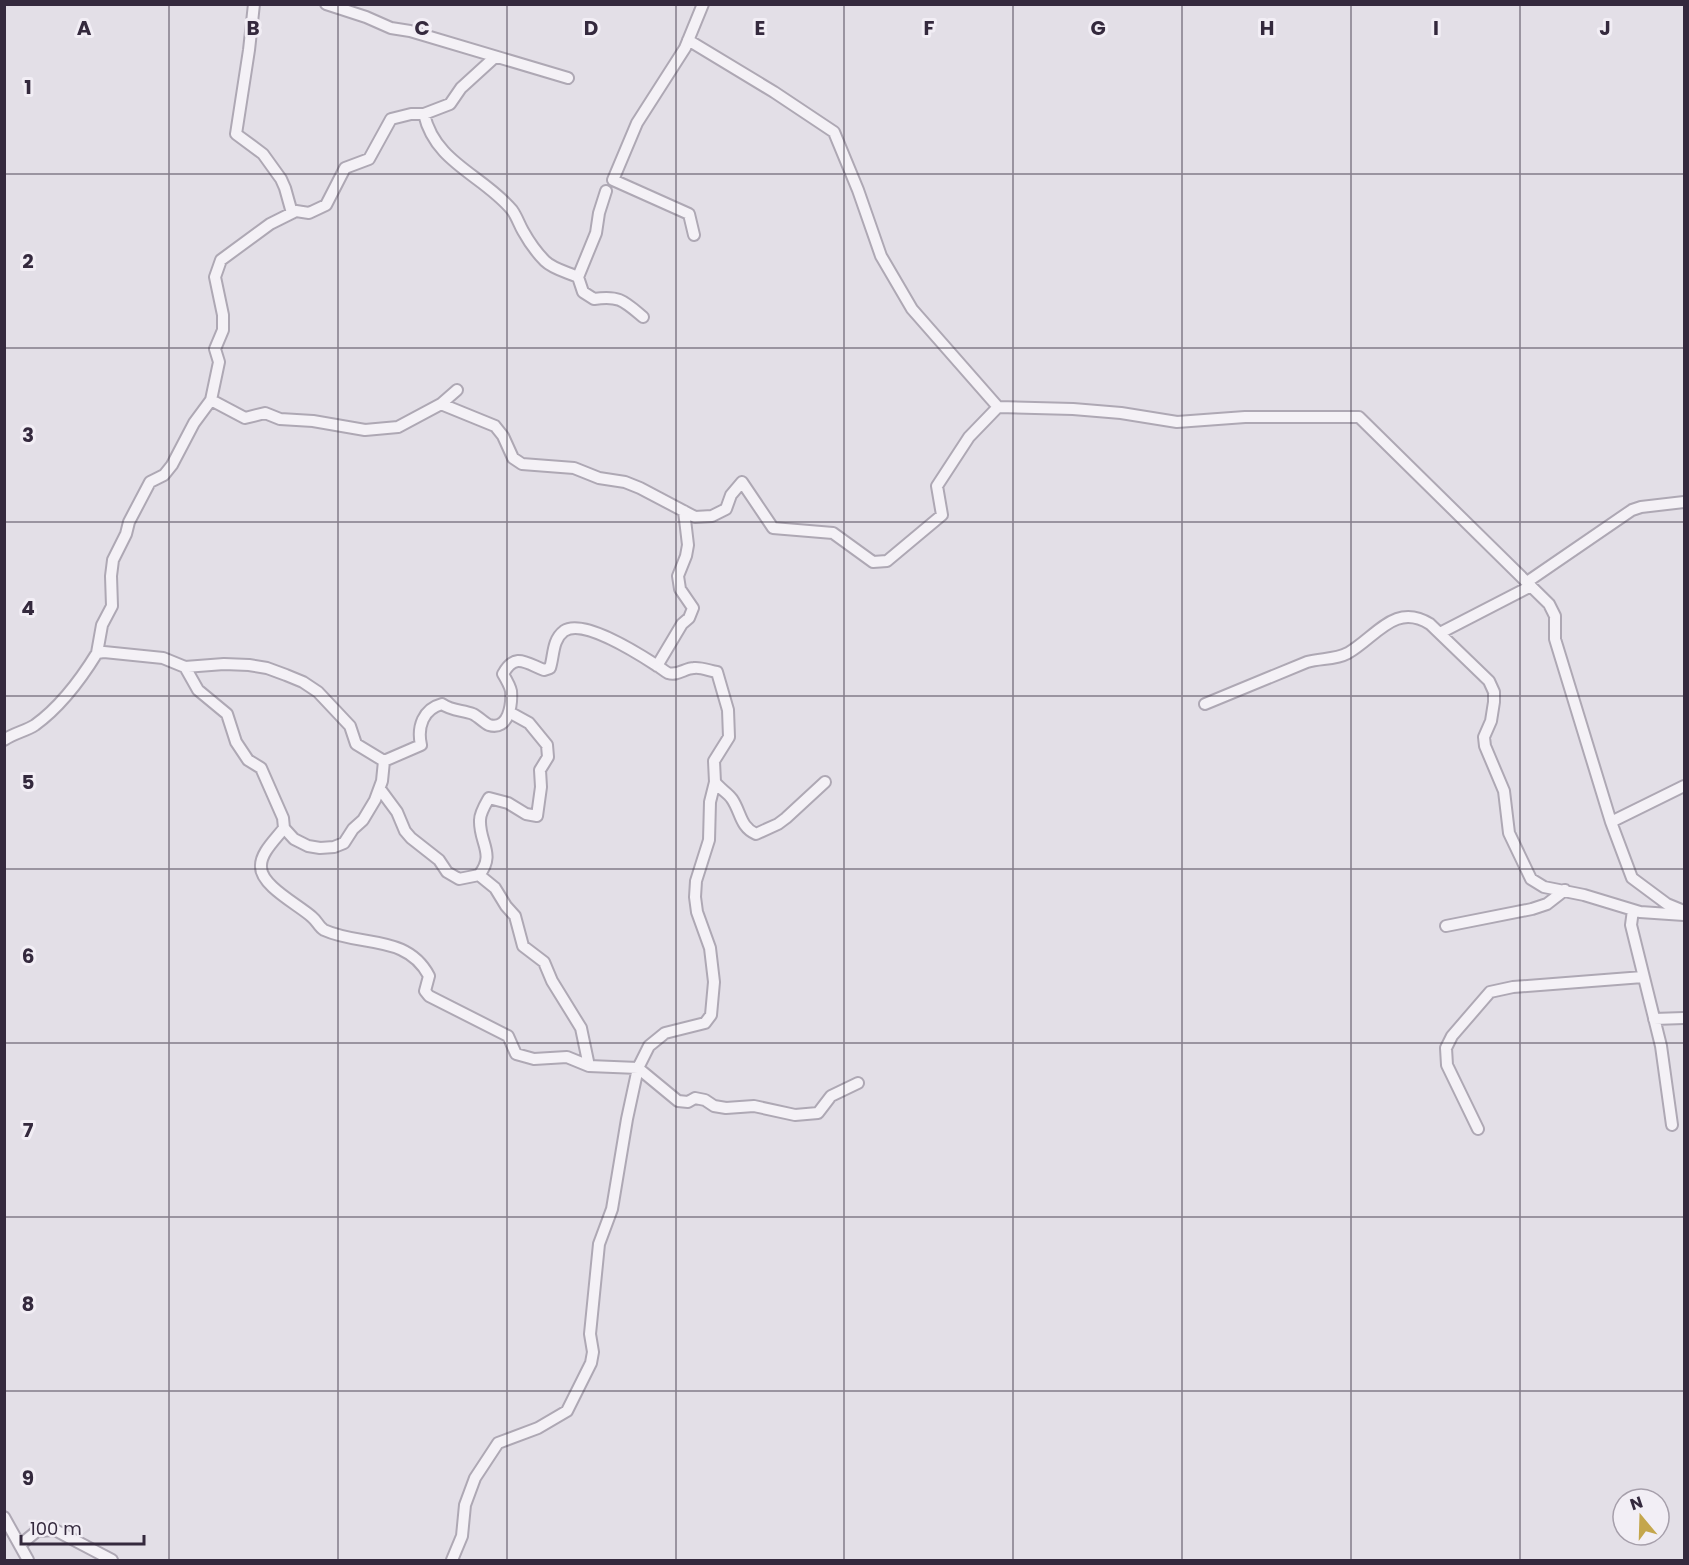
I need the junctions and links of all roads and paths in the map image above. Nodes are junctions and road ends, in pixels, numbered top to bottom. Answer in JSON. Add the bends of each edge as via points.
{"nodes":[{"id":1,"x":254,"y":4,"type":"edge"},
{"id":2,"x":326,"y":4,"type":"edge"},
{"id":3,"x":703,"y":4,"type":"edge"},
{"id":4,"x":688,"y":40,"type":"junction"},
{"id":5,"x":495,"y":57,"type":"junction"},
{"id":6,"x":568,"y":78,"type":"dead end"},
{"id":7,"x":424,"y":114,"type":"junction"},
{"id":8,"x":606,"y":191,"type":"dead end"},
{"id":9,"x":292,"y":213,"type":"junction"},
{"id":10,"x":693,"y":235,"type":"dead end"},
{"id":11,"x":578,"y":277,"type":"junction"},
{"id":12,"x":643,"y":317,"type":"dead end"},
{"id":13,"x":457,"y":390,"type":"dead end"},
{"id":14,"x":211,"y":400,"type":"junction"},
{"id":15,"x":441,"y":404,"type":"junction"},
{"id":16,"x":998,"y":407,"type":"junction"},
{"id":17,"x":1684,"y":502,"type":"edge"},
{"id":18,"x":684,"y":512,"type":"junction"},
{"id":19,"x":1529,"y":584,"type":"junction"},
{"id":20,"x":1440,"y":633,"type":"junction"},
{"id":21,"x":97,"y":653,"type":"junction"},
{"id":22,"x":657,"y":666,"type":"junction"},
{"id":23,"x":185,"y":667,"type":"junction"},
{"id":24,"x":1204,"y":704,"type":"dead end"},
{"id":25,"x":509,"y":712,"type":"junction"},
{"id":26,"x":4,"y":740,"type":"edge"},
{"id":27,"x":384,"y":761,"type":"junction"},
{"id":28,"x":715,"y":782,"type":"junction"},
{"id":29,"x":825,"y":783,"type":"dead end"},
{"id":30,"x":1684,"y":786,"type":"edge"},
{"id":31,"x":380,"y":789,"type":"junction"},
{"id":32,"x":1611,"y":822,"type":"junction"},
{"id":33,"x":284,"y":828,"type":"junction"},
{"id":34,"x":479,"y":875,"type":"junction"},
{"id":35,"x":1565,"y":890,"type":"junction"},
{"id":36,"x":1633,"y":910,"type":"junction"},
{"id":37,"x":1684,"y":913,"type":"edge"},
{"id":38,"x":1446,"y":926,"type":"dead end"},
{"id":39,"x":1643,"y":977,"type":"junction"},
{"id":40,"x":1684,"y":1018,"type":"edge"},
{"id":41,"x":1654,"y":1019,"type":"junction"},
{"id":42,"x":589,"y":1066,"type":"junction"},
{"id":43,"x":638,"y":1068,"type":"junction"},
{"id":44,"x":858,"y":1083,"type":"dead end"},
{"id":45,"x":1672,"y":1125,"type":"dead end"},
{"id":46,"x":1478,"y":1129,"type":"dead end"},
{"id":47,"x":6,"y":1523,"type":"edge"},
{"id":48,"x":20,"y":1545,"type":"junction"},
{"id":49,"x":28,"y":1560,"type":"edge"},
{"id":50,"x":112,"y":1560,"type":"edge"},
{"id":51,"x":452,"y":1560,"type":"edge"}],
"edges":[{"from":1,"to":9,"type":"street","via":[[236,134],[263,154],[285,188]]},
{"from":2,"to":5,"type":"street","via":[[391,28]]},
{"from":3,"to":4,"type":"street"},
{"from":4,"to":10,"type":"street","via":[[637,123],[613,180],[689,214]]},
{"from":4,"to":16,"type":"street","via":[[834,132],[881,256],[912,309]]},
{"from":5,"to":6,"type":"street"},
{"from":5,"to":7,"type":"street","via":[[461,88],[450,104]]},
{"from":7,"to":9,"type":"street","via":[[391,119],[369,159],[345,168],[326,205],[309,213]]},
{"from":7,"to":11,"type":"street","via":[[439,147],[512,210],[544,261]]},
{"from":8,"to":11,"type":"street","via":[[596,233]]},
{"from":9,"to":14,"type":"street","via":[[221,260],[215,277],[223,330],[215,349],[219,362]]},
{"from":11,"to":12,"type":"street","via":[[583,292],[594,299],[623,300]]},
{"from":13,"to":15,"type":"street"},
{"from":14,"to":15,"type":"street","via":[[245,418],[265,413],[365,430],[398,427]]},
{"from":14,"to":21,"type":"street","via":[[172,465],[164,475],[150,482],[129,522],[113,560],[112,606],[102,625]]},
{"from":15,"to":18,"type":"street","via":[[495,426],[513,458],[522,464],[574,468],[599,478],[625,482]]},
{"from":16,"to":18,"type":"street","via":[[969,437],[938,486],[942,515],[887,561],[873,562],[833,533],[773,528],[742,482],[719,513],[694,517]]},
{"from":16,"to":19,"type":"street","via":[[1121,413],[1177,422],[1245,417],[1359,417]]},
{"from":17,"to":19,"type":"street","via":[[1632,510]]},
{"from":18,"to":22,"type":"street","via":[[688,545],[678,576],[680,589],[693,608]]},
{"from":19,"to":20,"type":"street"},
{"from":19,"to":32,"type":"street","via":[[1555,616],[1555,639]]},
{"from":20,"to":24,"type":"street","via":[[1422,619],[1392,620],[1349,653],[1307,662]]},
{"from":20,"to":35,"type":"street","via":[[1489,681],[1494,692],[1485,746],[1504,791],[1509,833],[1531,879],[1544,887]]},
{"from":21,"to":23,"type":"street","via":[[163,658]]},
{"from":21,"to":26,"type":"street","via":[[59,704],[34,726]]},
{"from":22,"to":25,"type":"street","via":[[596,633],[570,629],[557,640],[550,668],[544,670],[521,660],[509,664],[503,674],[511,690]]},
{"from":22,"to":28,"type":"street","via":[[677,674],[694,668],[717,672],[729,710],[729,737],[714,761]]},
{"from":23,"to":27,"type":"street","via":[[249,665],[303,682],[340,713],[356,744]]},
{"from":23,"to":33,"type":"street","via":[[198,690],[227,714],[236,742],[248,760],[261,768]]},
{"from":25,"to":27,"type":"street","via":[[500,724],[490,725],[471,713],[442,704],[434,706],[421,721],[421,745]]},
{"from":25,"to":34,"type":"street","via":[[536,731],[547,745],[548,757],[540,770],[537,816],[489,798],[480,820],[488,860]]},
{"from":27,"to":31,"type":"street"},
{"from":28,"to":29,"type":"street","via":[[732,798],[745,827],[756,834],[786,818]]},
{"from":28,"to":43,"type":"street","via":[[709,840],[695,897],[710,948],[714,982],[711,1015],[696,1027],[665,1034],[649,1046]]},
{"from":30,"to":32,"type":"street"},
{"from":31,"to":33,"type":"street","via":[[363,820],[344,843],[334,847],[308,846]]},
{"from":31,"to":34,"type":"street","via":[[405,831],[447,872],[459,879]]},
{"from":32,"to":37,"type":"street","via":[[1632,878]]},
{"from":33,"to":42,"type":"street","via":[[262,859],[261,870],[269,882],[313,917],[322,929],[384,943],[416,958],[429,976],[425,991],[429,996],[508,1036],[516,1054],[534,1059],[567,1057]]},
{"from":34,"to":42,"type":"street","via":[[495,888],[515,916],[523,946],[544,962],[581,1028]]},
{"from":35,"to":36,"type":"street"},
{"from":35,"to":38,"type":"street","via":[[1547,904],[1532,909]]},
{"from":36,"to":37,"type":"street"},
{"from":36,"to":39,"type":"street","via":[[1631,925]]},
{"from":39,"to":41,"type":"street"},
{"from":39,"to":46,"type":"street","via":[[1491,992],[1446,1048],[1447,1065]]},
{"from":40,"to":41,"type":"street"},
{"from":41,"to":45,"type":"street"},
{"from":42,"to":43,"type":"street"},
{"from":43,"to":44,"type":"street","via":[[678,1101],[695,1098],[714,1106],[754,1106],[795,1116],[818,1113],[831,1096]]},
{"from":43,"to":51,"type":"street","via":[[612,1209],[599,1244],[591,1363],[567,1411],[538,1428],[498,1443],[475,1478],[465,1505],[462,1536]]},
{"from":47,"to":48,"type":"street"},
{"from":48,"to":49,"type":"street"},
{"from":48,"to":50,"type":"street","via":[[38,1531],[55,1530]]}]}
